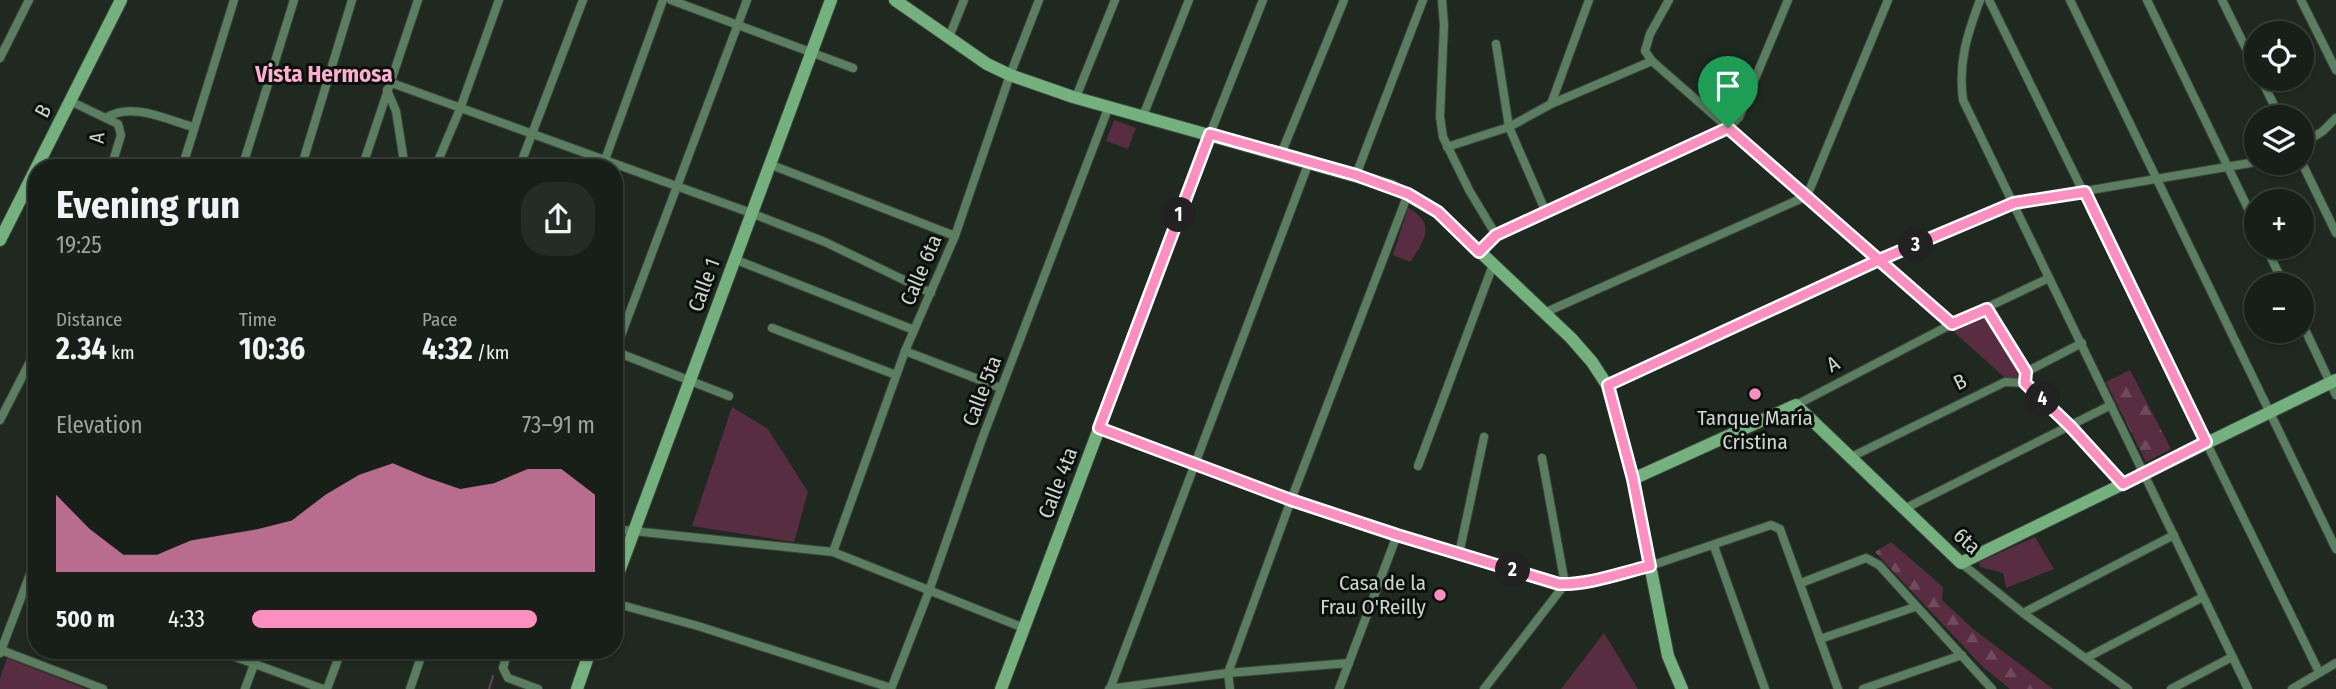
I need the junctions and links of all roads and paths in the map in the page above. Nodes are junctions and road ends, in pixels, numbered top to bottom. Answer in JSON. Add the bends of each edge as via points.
{"nodes":[{"id":1,"x":29,"y":0,"type":"edge"},
{"id":2,"x":121,"y":0,"type":"edge"},
{"id":3,"x":234,"y":0,"type":"edge"},
{"id":4,"x":295,"y":0,"type":"edge"},
{"id":5,"x":352,"y":0,"type":"edge"},
{"id":6,"x":418,"y":0,"type":"edge"},
{"id":7,"x":499,"y":0,"type":"edge"},
{"id":8,"x":583,"y":0,"type":"edge"},
{"id":9,"x":663,"y":0,"type":"edge"},
{"id":10,"x":671,"y":0,"type":"edge"},
{"id":11,"x":747,"y":0,"type":"edge"},
{"id":12,"x":831,"y":0,"type":"edge"},
{"id":13,"x":895,"y":0,"type":"edge"},
{"id":14,"x":964,"y":0,"type":"edge"},
{"id":15,"x":1040,"y":0,"type":"edge"},
{"id":16,"x":1115,"y":0,"type":"edge"},
{"id":17,"x":1189,"y":0,"type":"edge"},
{"id":18,"x":1263,"y":0,"type":"edge"},
{"id":19,"x":1344,"y":0,"type":"edge"},
{"id":20,"x":1423,"y":0,"type":"edge"},
{"id":21,"x":1432,"y":0,"type":"edge"},
{"id":22,"x":1589,"y":0,"type":"edge"},
{"id":23,"x":1669,"y":0,"type":"edge"},
{"id":24,"x":1788,"y":0,"type":"edge"},
{"id":25,"x":1888,"y":0,"type":"edge"},
{"id":26,"x":1980,"y":0,"type":"edge"},
{"id":27,"x":1989,"y":0,"type":"edge"},
{"id":28,"x":2070,"y":0,"type":"edge"},
{"id":29,"x":2147,"y":0,"type":"edge"},
{"id":30,"x":2222,"y":0,"type":"edge"},
{"id":31,"x":2301,"y":0,"type":"edge"},
{"id":32,"x":1443,"y":3,"type":"edge"},
{"id":33,"x":737,"y":25,"type":"junction"},
{"id":34,"x":949,"y":37,"type":"junction"},
{"id":35,"x":1496,"y":44,"type":"dead end"},
{"id":36,"x":2244,"y":45,"type":"edge"},
{"id":37,"x":812,"y":52,"type":"junction"},
{"id":38,"x":0,"y":58,"type":"edge"},
{"id":39,"x":1651,"y":61,"type":"junction"},
{"id":40,"x":853,"y":68,"type":"dead end"},
{"id":41,"x":2336,"y":70,"type":"edge"},
{"id":42,"x":1010,"y":75,"type":"junction"},
{"id":43,"x":388,"y":86,"type":"junction"},
{"id":44,"x":1076,"y":97,"type":"junction"},
{"id":45,"x":70,"y":102,"type":"junction"},
{"id":46,"x":1551,"y":104,"type":"junction"},
{"id":47,"x":1109,"y":106,"type":"junction"},
{"id":48,"x":460,"y":109,"type":"junction"},
{"id":49,"x":1143,"y":116,"type":"junction"},
{"id":50,"x":106,"y":118,"type":"junction"},
{"id":51,"x":2336,"y":118,"type":"edge"},
{"id":52,"x":193,"y":127,"type":"junction"},
{"id":53,"x":1509,"y":127,"type":"junction"},
{"id":54,"x":1728,"y":128,"type":"junction"},
{"id":55,"x":1210,"y":134,"type":"junction"},
{"id":56,"x":531,"y":135,"type":"junction"},
{"id":57,"x":2314,"y":137,"type":"edge"},
{"id":58,"x":1447,"y":147,"type":"junction"},
{"id":59,"x":1282,"y":154,"type":"junction"},
{"id":60,"x":41,"y":159,"type":"edge"},
{"id":61,"x":113,"y":159,"type":"edge"},
{"id":62,"x":184,"y":159,"type":"edge"},
{"id":63,"x":245,"y":159,"type":"edge"},
{"id":64,"x":304,"y":159,"type":"edge"},
{"id":65,"x":365,"y":159,"type":"edge"},
{"id":66,"x":404,"y":159,"type":"edge"},
{"id":67,"x":439,"y":159,"type":"edge"},
{"id":68,"x":522,"y":159,"type":"edge"},
{"id":69,"x":591,"y":159,"type":"edge"},
{"id":70,"x":606,"y":159,"type":"edge"},
{"id":71,"x":1308,"y":162,"type":"junction"},
{"id":72,"x":769,"y":164,"type":"junction"},
{"id":73,"x":2244,"y":165,"type":"edge"},
{"id":74,"x":2229,"y":168,"type":"junction"},
{"id":75,"x":623,"y":170,"type":"edge"},
{"id":76,"x":1356,"y":175,"type":"junction"},
{"id":77,"x":2308,"y":175,"type":"edge"},
{"id":78,"x":2158,"y":180,"type":"junction"},
{"id":79,"x":28,"y":185,"type":"edge"},
{"id":80,"x":678,"y":186,"type":"junction"},
{"id":81,"x":2085,"y":192,"type":"junction"},
{"id":82,"x":1408,"y":194,"type":"junction"},
{"id":83,"x":1807,"y":196,"type":"junction"},
{"id":84,"x":2244,"y":200,"type":"edge"},
{"id":85,"x":2014,"y":203,"type":"junction"},
{"id":86,"x":1545,"y":210,"type":"junction"},
{"id":87,"x":751,"y":213,"type":"junction"},
{"id":88,"x":2336,"y":233,"type":"edge"},
{"id":89,"x":1496,"y":235,"type":"junction"},
{"id":90,"x":955,"y":236,"type":"junction"},
{"id":91,"x":0,"y":240,"type":"edge"},
{"id":92,"x":1479,"y":252,"type":"junction"},
{"id":93,"x":734,"y":259,"type":"junction"},
{"id":94,"x":1879,"y":260,"type":"junction"},
{"id":95,"x":1493,"y":265,"type":"junction"},
{"id":96,"x":2049,"y":278,"type":"junction"},
{"id":97,"x":931,"y":293,"type":"junction"},
{"id":98,"x":1987,"y":309,"type":"junction"},
{"id":99,"x":1544,"y":313,"type":"junction"},
{"id":100,"x":1952,"y":324,"type":"junction"},
{"id":101,"x":772,"y":328,"type":"dead end"},
{"id":102,"x":914,"y":330,"type":"junction"},
{"id":103,"x":623,"y":332,"type":"edge"},
{"id":104,"x":2312,"y":343,"type":"edge"},
{"id":105,"x":2081,"y":344,"type":"junction"},
{"id":106,"x":905,"y":351,"type":"junction"},
{"id":107,"x":623,"y":356,"type":"edge"},
{"id":108,"x":28,"y":366,"type":"edge"},
{"id":109,"x":2026,"y":372,"type":"junction"},
{"id":110,"x":896,"y":375,"type":"junction"},
{"id":111,"x":689,"y":380,"type":"junction"},
{"id":112,"x":2025,"y":383,"type":"junction"},
{"id":113,"x":1608,"y":385,"type":"junction"},
{"id":114,"x":2334,"y":386,"type":"edge"},
{"id":115,"x":1001,"y":388,"type":"junction"},
{"id":116,"x":729,"y":396,"type":"dead end"},
{"id":117,"x":1796,"y":405,"type":"junction"},
{"id":118,"x":2111,"y":405,"type":"junction"},
{"id":119,"x":2269,"y":414,"type":"junction"},
{"id":120,"x":0,"y":420,"type":"edge"},
{"id":121,"x":2070,"y":426,"type":"junction"},
{"id":122,"x":1099,"y":428,"type":"junction"},
{"id":123,"x":1484,"y":437,"type":"dead end"},
{"id":124,"x":2206,"y":442,"type":"junction"},
{"id":125,"x":1542,"y":458,"type":"dead end"},
{"id":126,"x":1849,"y":458,"type":"junction"},
{"id":127,"x":1194,"y":463,"type":"junction"},
{"id":128,"x":1418,"y":466,"type":"dead end"},
{"id":129,"x":2145,"y":473,"type":"junction"},
{"id":130,"x":1633,"y":479,"type":"junction"},
{"id":131,"x":2123,"y":484,"type":"junction"},
{"id":132,"x":1291,"y":500,"type":"junction"},
{"id":133,"x":1904,"y":509,"type":"junction"},
{"id":134,"x":623,"y":529,"type":"edge"},
{"id":135,"x":635,"y":530,"type":"junction"},
{"id":136,"x":1397,"y":535,"type":"junction"},
{"id":137,"x":2174,"y":535,"type":"junction"},
{"id":138,"x":1714,"y":546,"type":"junction"},
{"id":139,"x":2336,"y":549,"type":"edge"},
{"id":140,"x":833,"y":552,"type":"junction"},
{"id":141,"x":1459,"y":554,"type":"junction"},
{"id":142,"x":623,"y":561,"type":"edge"},
{"id":143,"x":1961,"y":562,"type":"junction"},
{"id":144,"x":1650,"y":566,"type":"junction"},
{"id":145,"x":1801,"y":583,"type":"junction"},
{"id":146,"x":1565,"y":584,"type":"junction"},
{"id":147,"x":28,"y":592,"type":"edge"},
{"id":148,"x":929,"y":592,"type":"junction"},
{"id":149,"x":2203,"y":597,"type":"junction"},
{"id":150,"x":623,"y":605,"type":"edge"},
{"id":151,"x":1915,"y":607,"type":"junction"},
{"id":152,"x":2023,"y":613,"type":"junction"},
{"id":153,"x":1024,"y":628,"type":"junction"},
{"id":154,"x":1821,"y":639,"type":"junction"},
{"id":155,"x":1,"y":651,"type":"edge"},
{"id":156,"x":1962,"y":655,"type":"junction"},
{"id":157,"x":2232,"y":657,"type":"junction"},
{"id":158,"x":2085,"y":658,"type":"junction"},
{"id":159,"x":241,"y":659,"type":"edge"},
{"id":160,"x":256,"y":659,"type":"edge"},
{"id":161,"x":338,"y":659,"type":"edge"},
{"id":162,"x":421,"y":659,"type":"edge"},
{"id":163,"x":507,"y":659,"type":"edge"},
{"id":164,"x":587,"y":659,"type":"edge"},
{"id":165,"x":1349,"y":663,"type":"junction"},
{"id":166,"x":2336,"y":663,"type":"edge"},
{"id":167,"x":254,"y":664,"type":"junction"},
{"id":168,"x":2319,"y":672,"type":"junction"},
{"id":169,"x":1228,"y":673,"type":"junction"},
{"id":170,"x":891,"y":688,"type":"edge"},
{"id":171,"x":103,"y":689,"type":"edge"},
{"id":172,"x":245,"y":689,"type":"edge"},
{"id":173,"x":325,"y":689,"type":"edge"},
{"id":174,"x":410,"y":689,"type":"edge"},
{"id":175,"x":538,"y":689,"type":"edge"},
{"id":176,"x":577,"y":689,"type":"edge"},
{"id":177,"x":1001,"y":689,"type":"edge"},
{"id":178,"x":1107,"y":689,"type":"edge"},
{"id":179,"x":1230,"y":689,"type":"edge"},
{"id":180,"x":1339,"y":689,"type":"edge"},
{"id":181,"x":1484,"y":689,"type":"edge"},
{"id":182,"x":1682,"y":689,"type":"edge"},
{"id":183,"x":1765,"y":689,"type":"edge"},
{"id":184,"x":1838,"y":689,"type":"edge"},
{"id":185,"x":1863,"y":689,"type":"edge"},
{"id":186,"x":1992,"y":689,"type":"edge"},
{"id":187,"x":2128,"y":689,"type":"edge"},
{"id":188,"x":2171,"y":689,"type":"edge"},
{"id":189,"x":2248,"y":689,"type":"edge"},
{"id":190,"x":2292,"y":689,"type":"edge"}],
"edges":[{"from":1,"to":38,"type":"street"},
{"from":2,"to":45,"type":"street","name":"B"},
{"from":3,"to":52,"type":"street"},
{"from":4,"to":63,"type":"street"},
{"from":5,"to":64,"type":"street"},
{"from":6,"to":43,"type":"street"},
{"from":7,"to":48,"type":"street"},
{"from":8,"to":56,"type":"street"},
{"from":9,"to":70,"type":"street"},
{"from":10,"to":33,"type":"street"},
{"from":11,"to":33,"type":"street"},
{"from":12,"to":37,"type":"street","name":"Calle 1"},
{"from":13,"to":34,"type":"street"},
{"from":14,"to":34,"type":"street"},
{"from":15,"to":42,"type":"street","name":"Calle 6ta"},
{"from":16,"to":44,"type":"street"},
{"from":17,"to":49,"type":"street"},
{"from":18,"to":55,"type":"street"},
{"from":19,"to":59,"type":"street"},
{"from":20,"to":76,"type":"street"},
{"from":21,"to":32,"type":"street"},
{"from":22,"to":46,"type":"street"},
{"from":23,"to":39,"type":"street","via":[[1650,34],[1645,51]]},
{"from":24,"to":54,"type":"street","via":[[1739,117]]},
{"from":25,"to":83,"type":"street"},
{"from":26,"to":85,"type":"street","via":[[1966,39],[1960,77],[1963,100]]},
{"from":27,"to":81,"type":"street"},
{"from":28,"to":78,"type":"street"},
{"from":29,"to":74,"type":"street"},
{"from":30,"to":36,"type":"street"},
{"from":31,"to":41,"type":"street"},
{"from":32,"to":58,"type":"street","via":[[1440,117]]},
{"from":33,"to":37,"type":"street"},
{"from":33,"to":80,"type":"street"},
{"from":34,"to":42,"type":"street"},
{"from":35,"to":53,"type":"street"},
{"from":37,"to":40,"type":"street"},
{"from":37,"to":72,"type":"street","name":"Calle 1"},
{"from":39,"to":46,"type":"street"},
{"from":39,"to":54,"type":"street"},
{"from":42,"to":44,"type":"street"},
{"from":42,"to":90,"type":"street","name":"Calle 6ta"},
{"from":43,"to":48,"type":"street"},
{"from":43,"to":65,"type":"street"},
{"from":43,"to":66,"type":"street"},
{"from":44,"to":47,"type":"street"},
{"from":45,"to":50,"type":"street"},
{"from":45,"to":60,"type":"street","name":"B"},
{"from":46,"to":53,"type":"street"},
{"from":47,"to":49,"type":"street"},
{"from":47,"to":115,"type":"street","name":"Calle 5ta"},
{"from":48,"to":56,"type":"street"},
{"from":48,"to":67,"type":"street"},
{"from":49,"to":55,"type":"street"},
{"from":50,"to":52,"type":"street","via":[[123,110]]},
{"from":50,"to":61,"type":"street","name":"A","via":[[121,131]]},
{"from":51,"to":57,"type":"street"},
{"from":52,"to":62,"type":"street"},
{"from":53,"to":58,"type":"street"},
{"from":53,"to":86,"type":"street"},
{"from":54,"to":83,"type":"street"},
{"from":54,"to":86,"type":"street"},
{"from":55,"to":59,"type":"street"},
{"from":55,"to":122,"type":"street","name":"Calle 4ta"},
{"from":56,"to":68,"type":"street"},
{"from":56,"to":69,"type":"street"},
{"from":58,"to":89,"type":"street"},
{"from":59,"to":71,"type":"street"},
{"from":71,"to":76,"type":"street"},
{"from":71,"to":127,"type":"street"},
{"from":72,"to":87,"type":"street","name":"Calle 1"},
{"from":72,"to":90,"type":"street"},
{"from":73,"to":74,"type":"street"},
{"from":74,"to":78,"type":"street"},
{"from":74,"to":84,"type":"street"},
{"from":75,"to":80,"type":"street"},
{"from":76,"to":82,"type":"street"},
{"from":77,"to":88,"type":"street"},
{"from":78,"to":81,"type":"street"},
{"from":78,"to":119,"type":"street"},
{"from":79,"to":91,"type":"street","name":"B"},
{"from":80,"to":87,"type":"street"},
{"from":80,"to":103,"type":"street"},
{"from":81,"to":85,"type":"street"},
{"from":81,"to":124,"type":"street"},
{"from":82,"to":92,"type":"street","via":[[1438,212]]},
{"from":82,"to":132,"type":"street"},
{"from":83,"to":94,"type":"street"},
{"from":83,"to":99,"type":"street"},
{"from":85,"to":94,"type":"street"},
{"from":85,"to":96,"type":"street"},
{"from":86,"to":89,"type":"street"},
{"from":87,"to":93,"type":"street","name":"Calle 1"},
{"from":87,"to":97,"type":"street","via":[[825,242]]},
{"from":89,"to":92,"type":"street"},
{"from":90,"to":97,"type":"street","name":"Calle 6ta"},
{"from":92,"to":95,"type":"street"},
{"from":93,"to":102,"type":"street"},
{"from":93,"to":111,"type":"street","name":"Calle 1"},
{"from":94,"to":100,"type":"street"},
{"from":94,"to":113,"type":"street"},
{"from":95,"to":99,"type":"street"},
{"from":95,"to":128,"type":"street"},
{"from":96,"to":98,"type":"street","name":"A"},
{"from":96,"to":105,"type":"street"},
{"from":97,"to":102,"type":"street","name":"Calle 6ta"},
{"from":98,"to":100,"type":"street","name":"A"},
{"from":98,"to":109,"type":"street"},
{"from":99,"to":113,"type":"street"},
{"from":100,"to":117,"type":"street","name":"A"},
{"from":101,"to":110,"type":"street"},
{"from":102,"to":106,"type":"street","name":"Calle 6ta"},
{"from":104,"to":114,"type":"street"},
{"from":105,"to":109,"type":"street"},
{"from":105,"to":118,"type":"street"},
{"from":106,"to":110,"type":"street","name":"Calle 6ta"},
{"from":106,"to":115,"type":"street"},
{"from":107,"to":111,"type":"street"},
{"from":108,"to":120,"type":"street"},
{"from":109,"to":112,"type":"street"},
{"from":110,"to":140,"type":"street","name":"Calle 6ta"},
{"from":111,"to":116,"type":"street"},
{"from":111,"to":135,"type":"street","name":"Calle 1"},
{"from":112,"to":121,"type":"street"},
{"from":112,"to":126,"type":"street","name":"B","via":[[2005,382]]},
{"from":113,"to":130,"type":"street"},
{"from":114,"to":119,"type":"street"},
{"from":115,"to":148,"type":"street","name":"Calle 5ta"},
{"from":117,"to":126,"type":"street","name":"6ta"},
{"from":117,"to":130,"type":"street","name":"A"},
{"from":118,"to":121,"type":"street"},
{"from":118,"to":129,"type":"street"},
{"from":119,"to":124,"type":"street"},
{"from":119,"to":139,"type":"street"},
{"from":121,"to":131,"type":"street"},
{"from":121,"to":133,"type":"street"},
{"from":122,"to":127,"type":"street"},
{"from":122,"to":153,"type":"street","name":"Calle 4ta"},
{"from":123,"to":141,"type":"street"},
{"from":124,"to":129,"type":"street"},
{"from":124,"to":168,"type":"street"},
{"from":125,"to":146,"type":"street"},
{"from":126,"to":133,"type":"street","name":"6ta"},
{"from":127,"to":132,"type":"street"},
{"from":127,"to":178,"type":"street"},
{"from":129,"to":131,"type":"street"},
{"from":129,"to":137,"type":"street"},
{"from":130,"to":144,"type":"street"},
{"from":131,"to":143,"type":"street"},
{"from":132,"to":136,"type":"street"},
{"from":132,"to":169,"type":"street"},
{"from":133,"to":143,"type":"street","name":"6ta"},
{"from":134,"to":135,"type":"street"},
{"from":135,"to":140,"type":"street"},
{"from":135,"to":142,"type":"street","name":"Calle 1"},
{"from":136,"to":141,"type":"street"},
{"from":136,"to":165,"type":"street"},
{"from":137,"to":149,"type":"street"},
{"from":137,"to":152,"type":"street"},
{"from":138,"to":144,"type":"street"},
{"from":138,"to":145,"type":"street","via":[[1771,525],[1780,529]]},
{"from":138,"to":183,"type":"street"},
{"from":140,"to":148,"type":"street"},
{"from":141,"to":146,"type":"street"},
{"from":143,"to":152,"type":"street","name":"6ta"},
{"from":144,"to":146,"type":"street"},
{"from":144,"to":182,"type":"street","via":[[1668,656]]},
{"from":145,"to":151,"type":"street","via":[[1866,558],[1879,565]]},
{"from":145,"to":154,"type":"street"},
{"from":146,"to":181,"type":"street"},
{"from":147,"to":155,"type":"street"},
{"from":148,"to":153,"type":"street"},
{"from":148,"to":170,"type":"street","name":"Calle 5ta"},
{"from":149,"to":157,"type":"street"},
{"from":149,"to":158,"type":"street"},
{"from":150,"to":170,"type":"street"},
{"from":151,"to":154,"type":"street"},
{"from":151,"to":156,"type":"street"},
{"from":152,"to":158,"type":"street","name":"6ta"},
{"from":153,"to":177,"type":"street","name":"Calle 4ta"},
{"from":154,"to":184,"type":"street"},
{"from":155,"to":171,"type":"street"},
{"from":156,"to":185,"type":"street"},
{"from":156,"to":186,"type":"street"},
{"from":157,"to":188,"type":"street"},
{"from":157,"to":189,"type":"street"},
{"from":158,"to":187,"type":"street","name":"6ta"},
{"from":159,"to":167,"type":"street"},
{"from":160,"to":167,"type":"street"},
{"from":161,"to":173,"type":"street"},
{"from":162,"to":174,"type":"street"},
{"from":163,"to":175,"type":"street","via":[[504,673],[512,681]]},
{"from":164,"to":176,"type":"street"},
{"from":165,"to":169,"type":"street"},
{"from":165,"to":180,"type":"street"},
{"from":166,"to":168,"type":"street"},
{"from":167,"to":172,"type":"street"},
{"from":167,"to":173,"type":"street"},
{"from":168,"to":190,"type":"street"},
{"from":169,"to":178,"type":"street"},
{"from":169,"to":179,"type":"street"}]}
